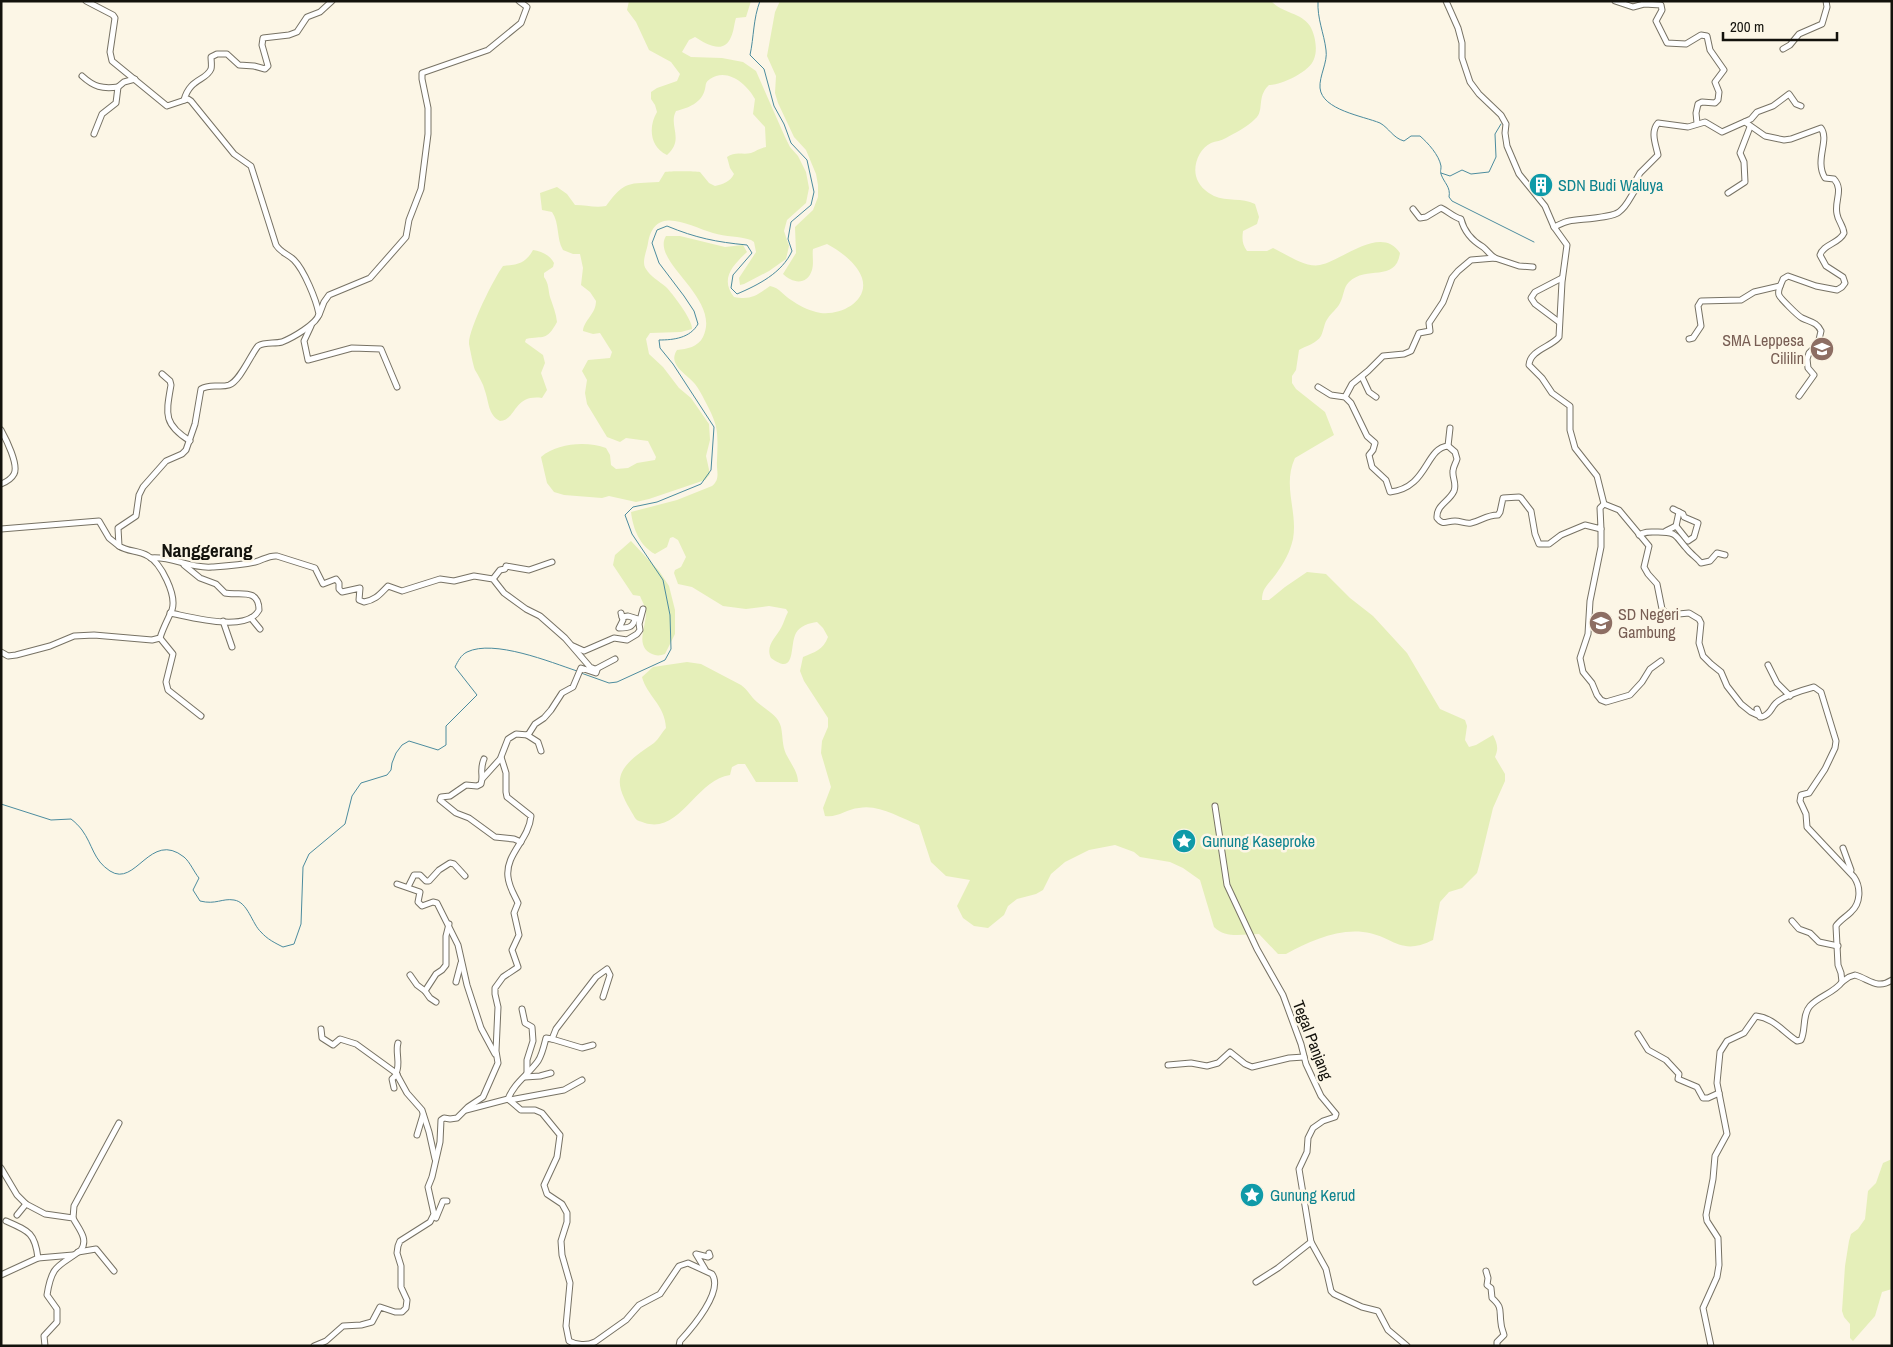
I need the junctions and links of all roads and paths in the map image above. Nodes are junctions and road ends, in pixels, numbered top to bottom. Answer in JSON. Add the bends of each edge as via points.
{"nodes":[{"id":1,"x":86,"y":1,"type":"edge"},
{"id":2,"x":332,"y":1,"type":"edge"},
{"id":3,"x":519,"y":1,"type":"edge"},
{"id":4,"x":1448,"y":1,"type":"edge"},
{"id":5,"x":1615,"y":1,"type":"edge"},
{"id":6,"x":1826,"y":1,"type":"edge"},
{"id":7,"x":1784,"y":49,"type":"dead end"},
{"id":8,"x":82,"y":76,"type":"dead end"},
{"id":9,"x":135,"y":80,"type":"junction"},
{"id":10,"x":118,"y":87,"type":"junction"},
{"id":11,"x":184,"y":100,"type":"junction"},
{"id":12,"x":1801,"y":106,"type":"dead end"},
{"id":13,"x":1745,"y":122,"type":"junction"},
{"id":14,"x":1697,"y":123,"type":"junction"},
{"id":15,"x":1750,"y":126,"type":"junction"},
{"id":16,"x":94,"y":134,"type":"dead end"},
{"id":17,"x":1728,"y":193,"type":"dead end"},
{"id":18,"x":1413,"y":209,"type":"dead end"},
{"id":19,"x":1554,"y":227,"type":"junction"},
{"id":20,"x":1495,"y":258,"type":"junction"},
{"id":21,"x":1533,"y":266,"type":"dead end"},
{"id":22,"x":1562,"y":278,"type":"junction"},
{"id":23,"x":1780,"y":286,"type":"junction"},
{"id":24,"x":319,"y":315,"type":"junction"},
{"id":25,"x":1559,"y":322,"type":"junction"},
{"id":26,"x":313,"y":323,"type":"junction"},
{"id":27,"x":1689,"y":339,"type":"dead end"},
{"id":28,"x":162,"y":374,"type":"dead end"},
{"id":29,"x":1362,"y":376,"type":"junction"},
{"id":30,"x":397,"y":387,"type":"dead end"},
{"id":31,"x":1318,"y":387,"type":"dead end"},
{"id":32,"x":1799,"y":396,"type":"dead end"},
{"id":33,"x":1345,"y":397,"type":"junction"},
{"id":34,"x":1376,"y":397,"type":"dead end"},
{"id":35,"x":1450,"y":428,"type":"dead end"},
{"id":36,"x":1,"y":430,"type":"edge"},
{"id":37,"x":190,"y":440,"type":"junction"},
{"id":38,"x":1448,"y":446,"type":"junction"},
{"id":39,"x":1,"y":484,"type":"edge"},
{"id":40,"x":1604,"y":504,"type":"junction"},
{"id":41,"x":1673,"y":509,"type":"dead end"},
{"id":42,"x":1679,"y":512,"type":"junction"},
{"id":43,"x":1676,"y":526,"type":"junction"},
{"id":44,"x":1,"y":529,"type":"edge"},
{"id":45,"x":1600,"y":529,"type":"junction"},
{"id":46,"x":1665,"y":531,"type":"junction"},
{"id":47,"x":1639,"y":536,"type":"junction"},
{"id":48,"x":119,"y":546,"type":"junction"},
{"id":49,"x":1725,"y":555,"type":"dead end"},
{"id":50,"x":150,"y":558,"type":"junction"},
{"id":51,"x":552,"y":562,"type":"dead end"},
{"id":52,"x":182,"y":564,"type":"junction"},
{"id":53,"x":493,"y":579,"type":"junction"},
{"id":54,"x":643,"y":610,"type":"dead end"},
{"id":55,"x":170,"y":613,"type":"junction"},
{"id":56,"x":251,"y":618,"type":"junction"},
{"id":57,"x":638,"y":619,"type":"junction"},
{"id":58,"x":223,"y":621,"type":"junction"},
{"id":59,"x":622,"y":628,"type":"junction"},
{"id":60,"x":260,"y":629,"type":"dead end"},
{"id":61,"x":160,"y":638,"type":"junction"},
{"id":62,"x":617,"y":638,"type":"junction"},
{"id":63,"x":573,"y":646,"type":"junction"},
{"id":64,"x":232,"y":647,"type":"dead end"},
{"id":65,"x":1,"y":652,"type":"edge"},
{"id":66,"x":615,"y":659,"type":"dead end"},
{"id":67,"x":1661,"y":662,"type":"dead end"},
{"id":68,"x":1768,"y":665,"type":"dead end"},
{"id":69,"x":596,"y":668,"type":"junction"},
{"id":70,"x":1790,"y":696,"type":"junction"},
{"id":71,"x":1758,"y":710,"type":"dead end"},
{"id":72,"x":201,"y":716,"type":"dead end"},
{"id":73,"x":1760,"y":717,"type":"junction"},
{"id":74,"x":527,"y":735,"type":"junction"},
{"id":75,"x":541,"y":751,"type":"dead end"},
{"id":76,"x":502,"y":758,"type":"junction"},
{"id":77,"x":484,"y":759,"type":"dead end"},
{"id":78,"x":483,"y":778,"type":"junction"},
{"id":79,"x":1215,"y":806,"type":"dead end"},
{"id":80,"x":521,"y":842,"type":"junction"},
{"id":81,"x":1843,"y":848,"type":"dead end"},
{"id":82,"x":465,"y":876,"type":"dead end"},
{"id":83,"x":1857,"y":881,"type":"junction"},
{"id":84,"x":397,"y":884,"type":"dead end"},
{"id":85,"x":408,"y":887,"type":"junction"},
{"id":86,"x":1792,"y":921,"type":"dead end"},
{"id":87,"x":449,"y":924,"type":"junction"},
{"id":88,"x":1838,"y":946,"type":"junction"},
{"id":89,"x":462,"y":960,"type":"junction"},
{"id":90,"x":410,"y":975,"type":"dead end"},
{"id":91,"x":1892,"y":980,"type":"edge"},
{"id":92,"x":456,"y":982,"type":"dead end"},
{"id":93,"x":1842,"y":982,"type":"junction"},
{"id":94,"x":425,"y":991,"type":"junction"},
{"id":95,"x":603,"y":997,"type":"dead end"},
{"id":96,"x":436,"y":1002,"type":"dead end"},
{"id":97,"x":522,"y":1009,"type":"dead end"},
{"id":98,"x":321,"y":1029,"type":"dead end"},
{"id":99,"x":1638,"y":1034,"type":"dead end"},
{"id":100,"x":552,"y":1039,"type":"junction"},
{"id":101,"x":398,"y":1043,"type":"dead end"},
{"id":102,"x":593,"y":1045,"type":"dead end"},
{"id":103,"x":1304,"y":1057,"type":"junction"},
{"id":104,"x":498,"y":1061,"type":"junction"},
{"id":105,"x":1168,"y":1065,"type":"dead end"},
{"id":106,"x":551,"y":1073,"type":"dead end"},
{"id":107,"x":397,"y":1074,"type":"junction"},
{"id":108,"x":524,"y":1076,"type":"junction"},
{"id":109,"x":582,"y":1080,"type":"dead end"},
{"id":110,"x":394,"y":1088,"type":"dead end"},
{"id":111,"x":1719,"y":1093,"type":"junction"},
{"id":112,"x":509,"y":1099,"type":"junction"},
{"id":113,"x":463,"y":1112,"type":"junction"},
{"id":114,"x":423,"y":1114,"type":"junction"},
{"id":115,"x":119,"y":1123,"type":"dead end"},
{"id":116,"x":417,"y":1135,"type":"dead end"},
{"id":117,"x":436,"y":1162,"type":"junction"},
{"id":118,"x":1,"y":1168,"type":"edge"},
{"id":119,"x":447,"y":1201,"type":"dead end"},
{"id":120,"x":26,"y":1204,"type":"junction"},
{"id":121,"x":17,"y":1215,"type":"dead end"},
{"id":122,"x":73,"y":1218,"type":"junction"},
{"id":123,"x":6,"y":1221,"type":"dead end"},
{"id":124,"x":430,"y":1222,"type":"junction"},
{"id":125,"x":1311,"y":1242,"type":"junction"},
{"id":126,"x":76,"y":1253,"type":"junction"},
{"id":127,"x":709,"y":1253,"type":"dead end"},
{"id":128,"x":38,"y":1258,"type":"junction"},
{"id":129,"x":705,"y":1270,"type":"junction"},
{"id":130,"x":114,"y":1271,"type":"dead end"},
{"id":131,"x":1486,"y":1271,"type":"dead end"},
{"id":132,"x":1,"y":1275,"type":"edge"},
{"id":133,"x":1256,"y":1282,"type":"dead end"},
{"id":134,"x":45,"y":1346,"type":"edge"},
{"id":135,"x":314,"y":1346,"type":"edge"},
{"id":136,"x":679,"y":1346,"type":"edge"},
{"id":137,"x":1407,"y":1346,"type":"edge"},
{"id":138,"x":1497,"y":1346,"type":"edge"},
{"id":139,"x":1711,"y":1346,"type":"edge"}],
"edges":[{"from":1,"to":9,"type":"street","via":[[114,16],[111,59]]},
{"from":2,"to":11,"type":"street","via":[[320,12],[307,17],[297,32],[263,38],[268,66],[265,69],[239,65],[227,54],[211,57],[209,72],[190,85]]},
{"from":3,"to":24,"type":"street","via":[[527,7],[525,16],[493,46],[422,73],[429,120],[420,189],[406,237],[370,278],[329,295]]},
{"from":4,"to":19,"type":"street","via":[[1458,28],[1462,58],[1470,82],[1501,115],[1506,124],[1507,146],[1522,179],[1545,206]]},
{"from":5,"to":14,"type":"street","via":[[1634,7],[1661,5],[1656,21],[1667,43],[1686,44],[1701,35],[1707,36],[1710,50],[1724,70],[1715,82],[1718,100],[1699,103]]},
{"from":6,"to":7,"type":"street","via":[[1822,24],[1801,32]]},
{"from":8,"to":10,"type":"street","via":[[101,88]]},
{"from":9,"to":10,"type":"street"},
{"from":9,"to":11,"type":"street","via":[[167,106]]},
{"from":10,"to":16,"type":"street","via":[[116,103],[102,114]]},
{"from":11,"to":24,"type":"street","via":[[191,101],[234,154],[251,166],[276,245],[300,268]]},
{"from":12,"to":13,"type":"street","via":[[1789,94]]},
{"from":13,"to":14,"type":"street","via":[[1722,132],[1705,122]]},
{"from":13,"to":15,"type":"street"},
{"from":14,"to":19,"type":"street","via":[[1688,127],[1657,124],[1654,134],[1658,155],[1638,174],[1636,180],[1640,184],[1618,213],[1567,221]]},
{"from":15,"to":17,"type":"street","via":[[1740,153],[1745,182]]},
{"from":15,"to":23,"type":"street","via":[[1765,136],[1784,140],[1821,128],[1824,134],[1821,170],[1824,178],[1834,179],[1838,185],[1837,214],[1844,233],[1820,255],[1826,266],[1844,278],[1842,288],[1827,289],[1788,276]]},
{"from":18,"to":20,"type":"street","via":[[1420,218],[1441,208],[1461,219],[1463,228],[1474,242]]},
{"from":19,"to":22,"type":"street","via":[[1567,247]]},
{"from":20,"to":21,"type":"street","via":[[1519,266]]},
{"from":20,"to":29,"type":"street","via":[[1473,259],[1460,268],[1429,323],[1430,331],[1419,333],[1412,351],[1383,356]]},
{"from":22,"to":25,"type":"street"},
{"from":22,"to":25,"type":"street","via":[[1531,298]]},
{"from":23,"to":27,"type":"street","via":[[1754,292],[1741,300],[1701,301],[1698,306],[1701,326]]},
{"from":23,"to":32,"type":"street","via":[[1779,295],[1795,313],[1818,325],[1821,331],[1818,344],[1807,359],[1808,368],[1814,376]]},
{"from":24,"to":26,"type":"street"},
{"from":25,"to":40,"type":"street","via":[[1558,339],[1532,356],[1528,364],[1552,393],[1570,406],[1570,430],[1575,448],[1597,476]]},
{"from":26,"to":30,"type":"street","via":[[304,341],[308,360],[352,348],[381,349]]},
{"from":26,"to":37,"type":"street","via":[[282,342],[258,346],[234,382],[201,388]]},
{"from":28,"to":37,"type":"street","via":[[171,385],[169,421],[176,431]]},
{"from":29,"to":33,"type":"street","via":[[1352,384]]},
{"from":29,"to":34,"type":"street","via":[[1369,392]]},
{"from":31,"to":33,"type":"street","via":[[1332,395]]},
{"from":33,"to":38,"type":"street","via":[[1355,408],[1367,436],[1375,442],[1369,455],[1371,465],[1386,480],[1390,492],[1410,486],[1435,453],[1442,446]]},
{"from":35,"to":38,"type":"street"},
{"from":36,"to":39,"type":"street","via":[[14,458],[15,470],[12,477]]},
{"from":37,"to":48,"type":"street","via":[[184,453],[166,461],[140,490],[136,516],[118,528]]},
{"from":38,"to":45,"type":"street","via":[[1457,457],[1453,470],[1455,484],[1454,491],[1437,512],[1441,522],[1470,523],[1498,515],[1503,498],[1519,497],[1531,511],[1535,534],[1541,544],[1551,543],[1585,525]]},
{"from":40,"to":45,"type":"street","via":[[1600,508]]},
{"from":40,"to":47,"type":"street","via":[[1619,510]]},
{"from":41,"to":42,"type":"street"},
{"from":42,"to":43,"type":"street"},
{"from":42,"to":43,"type":"street","via":[[1698,523],[1694,537],[1689,541]]},
{"from":43,"to":46,"type":"street"},
{"from":44,"to":48,"type":"street","via":[[99,521],[109,538]]},
{"from":45,"to":67,"type":"street","via":[[1601,547],[1590,601],[1588,634],[1580,658],[1583,672],[1598,698],[1606,702],[1630,695],[1650,669]]},
{"from":46,"to":47,"type":"street","via":[[1644,532]]},
{"from":46,"to":49,"type":"street","via":[[1678,537],[1701,563],[1710,561],[1717,553]]},
{"from":47,"to":73,"type":"street","via":[[1649,546],[1644,566],[1657,584],[1662,609],[1668,615],[1689,614],[1699,618],[1699,643],[1703,656],[1721,672],[1741,704]]},
{"from":48,"to":50,"type":"street"},
{"from":50,"to":52,"type":"street","via":[[167,558]]},
{"from":50,"to":55,"type":"street","via":[[160,567],[168,586],[173,600]]},
{"from":51,"to":53,"type":"street","via":[[529,570],[506,566]]},
{"from":52,"to":53,"type":"street","via":[[212,567],[252,562],[275,555],[312,566],[324,584],[336,579],[342,592],[360,588],[359,600],[364,602],[379,597],[388,586],[402,591],[440,579],[454,581],[474,576]]},
{"from":52,"to":56,"type":"street","via":[[226,593],[246,593],[255,598],[259,610]]},
{"from":53,"to":63,"type":"street","via":[[504,593],[540,616]]},
{"from":54,"to":57,"type":"street"},
{"from":55,"to":58,"type":"street"},
{"from":55,"to":61,"type":"street"},
{"from":56,"to":58,"type":"street"},
{"from":56,"to":60,"type":"street"},
{"from":57,"to":59,"type":"street","via":[[628,629]]},
{"from":57,"to":59,"type":"street","via":[[622,615],[619,628]]},
{"from":57,"to":62,"type":"street","via":[[641,628],[638,634],[627,640]]},
{"from":58,"to":64,"type":"street"},
{"from":59,"to":62,"type":"street"},
{"from":61,"to":65,"type":"street","via":[[74,636],[16,655],[8,656]]},
{"from":61,"to":72,"type":"street","via":[[172,654],[166,684],[168,690]]},
{"from":62,"to":63,"type":"street","via":[[584,651]]},
{"from":63,"to":69,"type":"street","via":[[590,667]]},
{"from":66,"to":69,"type":"street"},
{"from":68,"to":70,"type":"street","via":[[1777,683]]},
{"from":69,"to":74,"type":"street","via":[[596,673],[580,669],[573,687],[562,693]]},
{"from":70,"to":73,"type":"street","via":[[1776,703],[1769,715]]},
{"from":70,"to":83,"type":"street","via":[[1814,687],[1821,692],[1836,741],[1835,748],[1825,770],[1800,801],[1806,812],[1807,827]]},
{"from":71,"to":73,"type":"street"},
{"from":74,"to":75,"type":"street","via":[[538,742]]},
{"from":74,"to":76,"type":"street","via":[[516,734],[508,739]]},
{"from":76,"to":78,"type":"street"},
{"from":76,"to":80,"type":"street","via":[[507,797],[531,816],[529,830]]},
{"from":77,"to":78,"type":"street","via":[[480,772]]},
{"from":78,"to":80,"type":"street","via":[[479,786],[466,785],[440,800],[496,837]]},
{"from":79,"to":103,"type":"street","name":"Tegal Panjang","via":[[1227,885],[1282,994]]},
{"from":80,"to":104,"type":"street","via":[[512,856],[508,875],[518,902],[514,913],[518,938],[512,950],[518,967],[503,977],[496,988]]},
{"from":81,"to":83,"type":"street"},
{"from":82,"to":85,"type":"street","via":[[450,863],[429,881],[415,874]]},
{"from":83,"to":88,"type":"street","via":[[1859,896],[1856,907],[1836,926]]},
{"from":84,"to":85,"type":"street"},
{"from":85,"to":87,"type":"street","via":[[421,893],[418,902],[421,906],[436,903]]},
{"from":86,"to":88,"type":"street","via":[[1819,942]]},
{"from":87,"to":89,"type":"street"},
{"from":87,"to":94,"type":"street","via":[[446,964]]},
{"from":88,"to":93,"type":"street"},
{"from":89,"to":92,"type":"street"},
{"from":89,"to":104,"type":"street","via":[[481,1028]]},
{"from":90,"to":94,"type":"street"},
{"from":91,"to":93,"type":"street","via":[[1875,984],[1855,975]]},
{"from":93,"to":111,"type":"street","via":[[1810,1006],[1802,1038],[1797,1041],[1767,1018],[1756,1016],[1744,1033],[1728,1040],[1720,1052]]},
{"from":94,"to":96,"type":"street"},
{"from":95,"to":100,"type":"street","via":[[610,975],[607,969],[596,977]]},
{"from":97,"to":108,"type":"street","via":[[524,1023],[532,1027],[533,1039]]},
{"from":98,"to":107,"type":"street","via":[[322,1038],[333,1045],[340,1039],[356,1044]]},
{"from":99,"to":111,"type":"street","via":[[1646,1048],[1672,1065],[1679,1074],[1678,1079],[1697,1087],[1703,1098]]},
{"from":100,"to":102,"type":"street","via":[[582,1048]]},
{"from":100,"to":108,"type":"street","via":[[546,1038],[539,1059]]},
{"from":101,"to":107,"type":"street"},
{"from":103,"to":105,"type":"street","via":[[1252,1067],[1230,1052],[1211,1065]]},
{"from":103,"to":125,"type":"street","name":"Tegal Panjang","via":[[1324,1101],[1336,1114],[1313,1128],[1299,1169]]},
{"from":104,"to":113,"type":"street","via":[[483,1097]]},
{"from":106,"to":108,"type":"street"},
{"from":107,"to":110,"type":"street","via":[[392,1080]]},
{"from":107,"to":114,"type":"street"},
{"from":108,"to":112,"type":"street","via":[[513,1088]]},
{"from":109,"to":112,"type":"street","via":[[564,1090]]},
{"from":111,"to":139,"type":"street","via":[[1727,1134],[1715,1156],[1706,1215],[1718,1238],[1719,1265],[1717,1277],[1702,1308]]},
{"from":112,"to":113,"type":"street"},
{"from":112,"to":129,"type":"street","via":[[521,1110],[535,1110],[545,1115],[560,1135],[557,1157],[544,1185],[547,1194],[562,1204],[567,1213],[561,1241],[570,1283],[566,1326],[570,1342],[595,1342],[626,1320],[638,1305],[660,1294],[682,1264]]},
{"from":113,"to":117,"type":"street","via":[[454,1119],[441,1119]]},
{"from":114,"to":116,"type":"street"},
{"from":114,"to":117,"type":"street"},
{"from":115,"to":122,"type":"street","via":[[74,1206]]},
{"from":117,"to":124,"type":"street","via":[[428,1187],[434,1214]]},
{"from":118,"to":120,"type":"street"},
{"from":119,"to":124,"type":"street","via":[[442,1202],[435,1220]]},
{"from":120,"to":121,"type":"street"},
{"from":120,"to":122,"type":"street","via":[[45,1214]]},
{"from":122,"to":126,"type":"street","via":[[84,1240]]},
{"from":123,"to":128,"type":"street","via":[[32,1235]]},
{"from":124,"to":135,"type":"street","via":[[398,1246],[400,1283],[407,1300],[404,1311],[380,1307],[370,1323],[340,1328],[330,1338]]},
{"from":125,"to":133,"type":"street"},
{"from":125,"to":137,"type":"street","name":"Tegal Panjang","via":[[1326,1269],[1331,1291],[1362,1307],[1378,1311],[1388,1330]]},
{"from":126,"to":128,"type":"street"},
{"from":126,"to":130,"type":"street","via":[[96,1249]]},
{"from":126,"to":134,"type":"street","via":[[54,1269],[46,1295],[56,1309],[57,1322],[44,1336]]},
{"from":127,"to":129,"type":"street","via":[[708,1257],[696,1254]]},
{"from":128,"to":132,"type":"street"},
{"from":129,"to":136,"type":"street","via":[[714,1277],[713,1292],[707,1307]]},
{"from":131,"to":138,"type":"street","via":[[1487,1285],[1502,1315],[1504,1335]]}]}
